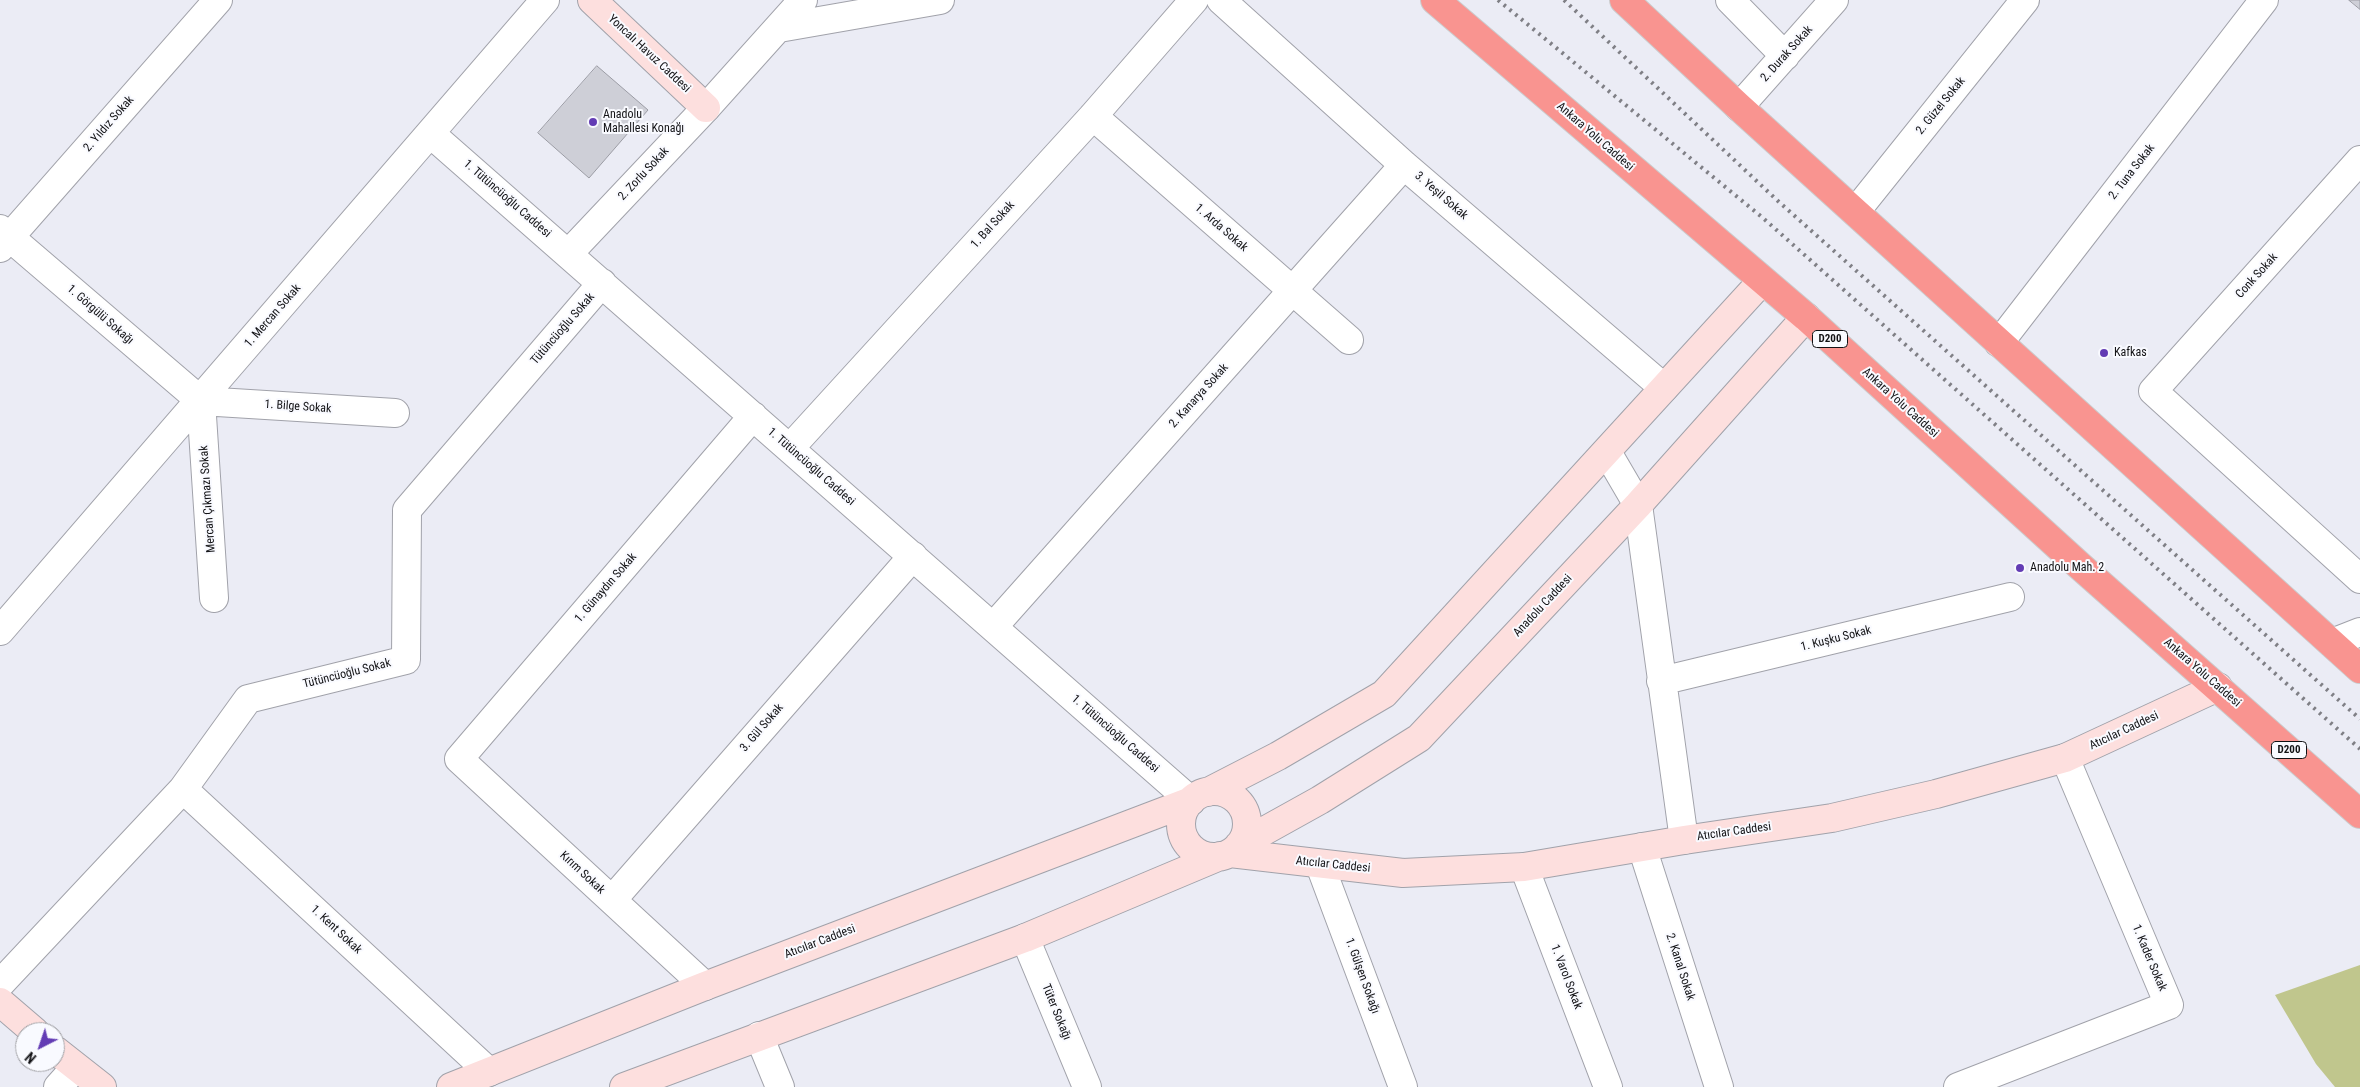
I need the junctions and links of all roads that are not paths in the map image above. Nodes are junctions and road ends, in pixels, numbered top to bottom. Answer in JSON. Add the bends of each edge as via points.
{"nodes":[{"id":1,"x":218,"y":0,"type":"edge"},
{"id":2,"x":545,"y":0,"type":"edge"},
{"id":3,"x":592,"y":0,"type":"edge"},
{"id":4,"x":803,"y":0,"type":"edge"},
{"id":5,"x":940,"y":0,"type":"edge"},
{"id":6,"x":1194,"y":0,"type":"edge"},
{"id":7,"x":1221,"y":0,"type":"edge"},
{"id":8,"x":1435,"y":0,"type":"edge"},
{"id":9,"x":1624,"y":0,"type":"edge"},
{"id":10,"x":1730,"y":0,"type":"edge"},
{"id":11,"x":1834,"y":0,"type":"edge"},
{"id":12,"x":2026,"y":0,"type":"edge"},
{"id":13,"x":2264,"y":0,"type":"edge"},
{"id":14,"x":779,"y":28,"type":"junction"},
{"id":15,"x":1785,"y":56,"type":"junction"},
{"id":16,"x":1739,"y":107,"type":"junction"},
{"id":17,"x":706,"y":108,"type":"junction"},
{"id":18,"x":1093,"y":116,"type":"junction"},
{"id":19,"x":431,"y":134,"type":"junction"},
{"id":20,"x":2360,"y":160,"type":"edge"},
{"id":21,"x":1404,"y":165,"type":"junction"},
{"id":22,"x":1856,"y":212,"type":"junction"},
{"id":23,"x":3,"y":238,"type":"edge"},
{"id":24,"x":569,"y":253,"type":"junction"},
{"id":25,"x":1762,"y":281,"type":"junction"},
{"id":26,"x":602,"y":283,"type":"junction"},
{"id":27,"x":1292,"y":291,"type":"junction"},
{"id":28,"x":1806,"y":317,"type":"junction"},
{"id":29,"x":1349,"y":340,"type":"dead end"},
{"id":30,"x":1999,"y":343,"type":"junction"},
{"id":31,"x":1664,"y":388,"type":"junction"},
{"id":32,"x":201,"y":400,"type":"junction"},
{"id":33,"x":395,"y":413,"type":"dead end"},
{"id":34,"x":753,"y":416,"type":"junction"},
{"id":35,"x":790,"y":448,"type":"junction"},
{"id":36,"x":1607,"y":452,"type":"junction"},
{"id":37,"x":1638,"y":505,"type":"junction"},
{"id":38,"x":913,"y":556,"type":"junction"},
{"id":39,"x":2360,"y":579,"type":"edge"},
{"id":40,"x":2010,"y":597,"type":"dead end"},
{"id":41,"x":214,"y":598,"type":"dead end"},
{"id":42,"x":993,"y":627,"type":"junction"},
{"id":43,"x":0,"y":631,"type":"edge"},
{"id":44,"x":2360,"y":632,"type":"edge"},
{"id":45,"x":2332,"y":643,"type":"junction"},
{"id":46,"x":2360,"y":669,"type":"edge"},
{"id":47,"x":1661,"y":681,"type":"junction"},
{"id":48,"x":2218,"y":687,"type":"junction"},
{"id":49,"x":2065,"y":758,"type":"junction"},
{"id":50,"x":459,"y":759,"type":"joint"},
{"id":51,"x":182,"y":789,"type":"junction"},
{"id":52,"x":1200,"y":796,"type":"junction"},
{"id":53,"x":2360,"y":814,"type":"edge"},
{"id":54,"x":2360,"y":834,"type":"edge"},
{"id":55,"x":1684,"y":840,"type":"junction"},
{"id":56,"x":1642,"y":847,"type":"junction"},
{"id":57,"x":1230,"y":852,"type":"junction"},
{"id":58,"x":1320,"y":865,"type":"junction"},
{"id":59,"x":1524,"y":868,"type":"junction"},
{"id":60,"x":612,"y":900,"type":"junction"},
{"id":61,"x":1025,"y":938,"type":"junction"},
{"id":62,"x":0,"y":984,"type":"edge"},
{"id":63,"x":705,"y":986,"type":"junction"},
{"id":64,"x":0,"y":1002,"type":"edge"},
{"id":65,"x":23,"y":1022,"type":"edge"},
{"id":66,"x":759,"y":1036,"type":"junction"},
{"id":67,"x":489,"y":1072,"type":"junction"},
{"id":68,"x":67,"y":1078,"type":"edge"},
{"id":69,"x":102,"y":1087,"type":"edge"},
{"id":70,"x":450,"y":1087,"type":"edge"},
{"id":71,"x":624,"y":1087,"type":"edge"},
{"id":72,"x":780,"y":1087,"type":"edge"},
{"id":73,"x":1087,"y":1087,"type":"edge"},
{"id":74,"x":1404,"y":1087,"type":"edge"},
{"id":75,"x":1608,"y":1087,"type":"edge"},
{"id":76,"x":1718,"y":1087,"type":"edge"},
{"id":77,"x":1958,"y":1087,"type":"edge"}],
"edges":[{"from":1,"to":23,"type":"street","name":"2. Yıldız Sokak"},
{"from":2,"to":19,"type":"street","name":"1. Mercan Sokak"},
{"from":3,"to":17,"type":"main road","name":"Yoncalı Havuz Caddesi"},
{"from":4,"to":14,"type":"street","name":"2. Zorlu Sokak"},
{"from":5,"to":14,"type":"street"},
{"from":6,"to":18,"type":"street","name":"1. Bal Sokak"},
{"from":7,"to":21,"type":"street","name":"3. Yeşil Sokak"},
{"from":8,"to":25,"type":"highway","name":"Ankara Yolu Caddesi","number":"D200"},
{"from":9,"to":16,"type":"highway"},
{"from":10,"to":15,"type":"street"},
{"from":11,"to":15,"type":"street","name":"2. Durak Sokak"},
{"from":12,"to":22,"type":"street","name":"2. Güzel Sokak"},
{"from":13,"to":30,"type":"street","name":"2. Tuna Sokak"},
{"from":14,"to":17,"type":"street","name":"2. Zorlu Sokak"},
{"from":15,"to":16,"type":"street","name":"2. Durak Sokak"},
{"from":16,"to":22,"type":"highway"},
{"from":17,"to":24,"type":"street","name":"2. Zorlu Sokak"},
{"from":18,"to":27,"type":"street","name":"1. Arda Sokak"},
{"from":18,"to":35,"type":"street","name":"1. Bal Sokak"},
{"from":19,"to":24,"type":"street","name":"1. Tütüncüoğlu Caddesi"},
{"from":19,"to":32,"type":"street","name":"1. Mercan Sokak"},
{"from":20,"to":39,"type":"street","name":"Conk Sokak","via":[[2153,391]]},
{"from":21,"to":27,"type":"street","name":"2. Kanarya Sokak"},
{"from":21,"to":31,"type":"street","name":"3. Yeşil Sokak"},
{"from":22,"to":30,"type":"highway"},
{"from":23,"to":32,"type":"street","name":"1. Görgülü Sokağı"},
{"from":24,"to":26,"type":"street","name":"1. Tütüncüoğlu Caddesi"},
{"from":25,"to":28,"type":"highway","name":"Ankara Yolu Caddesi","number":"D200"},
{"from":25,"to":31,"type":"main road"},
{"from":26,"to":34,"type":"street","name":"1. Tütüncüoğlu Caddesi"},
{"from":26,"to":51,"type":"street","name":"Tütüncüoğlu Sokak","via":[[407,510],[406,660],[248,699]]},
{"from":27,"to":29,"type":"street","name":"1. Arda Sokak"},
{"from":27,"to":42,"type":"street","name":"2. Kanarya Sokak"},
{"from":28,"to":37,"type":"main road","name":"Anadolu Caddesi"},
{"from":28,"to":48,"type":"highway","name":"Ankara Yolu Caddesi","number":"D200"},
{"from":30,"to":45,"type":"highway"},
{"from":31,"to":36,"type":"main road"},
{"from":32,"to":33,"type":"street","name":"1. Bilge Sokak"},
{"from":32,"to":41,"type":"street","name":"Mercan Çıkmazı Sokak"},
{"from":32,"to":43,"type":"street","name":"1. Mercan Sokak"},
{"from":34,"to":35,"type":"street","name":"1. Tütüncüoğlu Caddesi"},
{"from":34,"to":50,"type":"street","name":"1. Günaydın Sokak"},
{"from":35,"to":38,"type":"street","name":"1. Tütüncüoğlu Caddesi"},
{"from":36,"to":37,"type":"street"},
{"from":36,"to":52,"type":"main road","via":[[1384,694],[1278,756]]},
{"from":37,"to":47,"type":"street"},
{"from":37,"to":57,"type":"main road","name":"Anadolu Caddesi","via":[[1419,738]]},
{"from":38,"to":42,"type":"street","name":"1. Tütüncüoğlu Caddesi"},
{"from":38,"to":60,"type":"street","name":"3. Gül Sokak"},
{"from":40,"to":47,"type":"street","name":"1. Kuşku Sokak"},
{"from":42,"to":52,"type":"street","name":"1. Tütüncüoğlu Caddesi"},
{"from":44,"to":45,"type":"street"},
{"from":45,"to":46,"type":"highway"},
{"from":47,"to":55,"type":"street"},
{"from":48,"to":49,"type":"main road","name":"Atıcılar Caddesi"},
{"from":48,"to":53,"type":"highway","name":"Ankara Yolu Caddesi","number":"D200"},
{"from":48,"to":54,"type":"highway"},
{"from":49,"to":55,"type":"main road","name":"Atıcılar Caddesi","via":[[1936,794],[1832,818]]},
{"from":49,"to":77,"type":"street","name":"1. Kader Sokak","via":[[2169,1005]]},
{"from":50,"to":60,"type":"street","name":"Kırım Sokak"},
{"from":51,"to":62,"type":"street","name":"Tütüncüoğlu Sokak"},
{"from":51,"to":67,"type":"street","name":"1. Kent Sokak"},
{"from":52,"to":57,"type":"main road","via":[[1222,792],[1241,804],[1248,825]]},
{"from":52,"to":57,"type":"main road","via":[[1182,819],[1186,839],[1200,853]]},
{"from":52,"to":63,"type":"main road","name":"Atıcılar Caddesi"},
{"from":55,"to":56,"type":"main road","name":"Atıcılar Caddesi"},
{"from":56,"to":59,"type":"main road","name":"Atıcılar Caddesi"},
{"from":56,"to":76,"type":"street","name":"2. Kanal Sokak"},
{"from":57,"to":58,"type":"main road","name":"Atıcılar Caddesi"},
{"from":57,"to":61,"type":"main road"},
{"from":58,"to":59,"type":"main road","name":"Atıcılar Caddesi","via":[[1403,873]]},
{"from":58,"to":74,"type":"street","name":"1. Gülşen Sokağı"},
{"from":59,"to":75,"type":"street","name":"1. Varol Sokak"},
{"from":60,"to":63,"type":"street","name":"Kırım Sokak"},
{"from":61,"to":66,"type":"main road"},
{"from":61,"to":73,"type":"street","name":"Tüter Sokağı"},
{"from":63,"to":67,"type":"main road","name":"Atıcılar Caddesi"},
{"from":64,"to":65,"type":"main road"},
{"from":66,"to":71,"type":"main road"},
{"from":66,"to":72,"type":"street"},
{"from":67,"to":70,"type":"main road","name":"Atıcılar Caddesi"},
{"from":68,"to":69,"type":"main road"}]}
